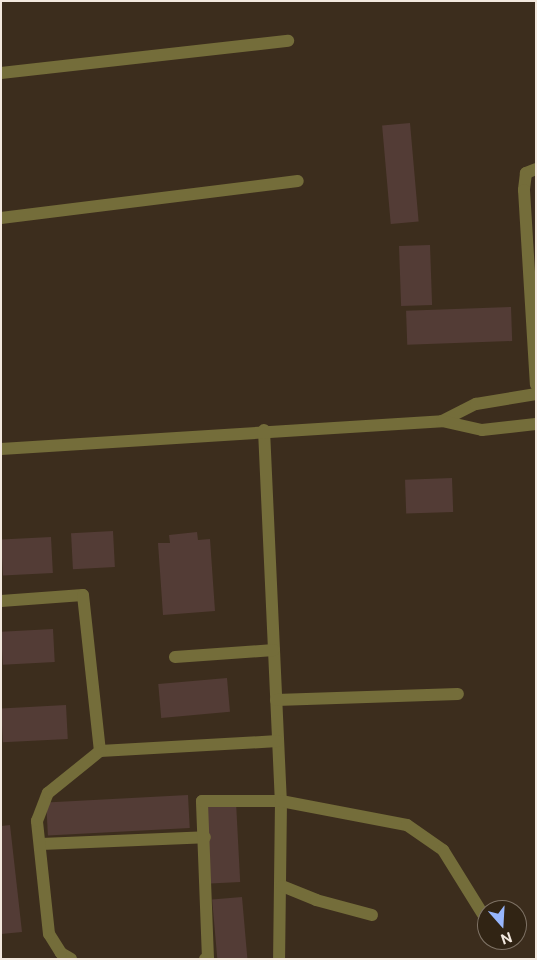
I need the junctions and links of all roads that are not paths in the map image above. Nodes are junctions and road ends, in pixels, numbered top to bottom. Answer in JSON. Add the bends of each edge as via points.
{"nodes":[{"id":1,"x":288,"y":41,"type":"dead end"},
{"id":2,"x":1,"y":73,"type":"edge"},
{"id":3,"x":536,"y":169,"type":"edge"},
{"id":4,"x":298,"y":181,"type":"dead end"},
{"id":5,"x":1,"y":218,"type":"edge"},
{"id":6,"x":536,"y":385,"type":"edge"},
{"id":7,"x":536,"y":394,"type":"edge"},
{"id":8,"x":442,"y":421,"type":"junction"},
{"id":9,"x":536,"y":424,"type":"edge"},
{"id":10,"x":264,"y":430,"type":"junction"},
{"id":11,"x":1,"y":449,"type":"edge"},
{"id":12,"x":1,"y":601,"type":"edge"},
{"id":13,"x":274,"y":650,"type":"junction"},
{"id":14,"x":175,"y":656,"type":"dead end"},
{"id":15,"x":458,"y":694,"type":"dead end"},
{"id":16,"x":276,"y":700,"type":"junction"},
{"id":17,"x":278,"y":741,"type":"junction"},
{"id":18,"x":100,"y":751,"type":"junction"},
{"id":19,"x":280,"y":801,"type":"junction"},
{"id":20,"x":205,"y":837,"type":"junction"},
{"id":21,"x":41,"y":844,"type":"junction"},
{"id":22,"x":282,"y":886,"type":"junction"},
{"id":23,"x":477,"y":905,"type":"edge"},
{"id":24,"x":372,"y":915,"type":"dead end"},
{"id":25,"x":71,"y":959,"type":"edge"},
{"id":26,"x":205,"y":959,"type":"edge"},
{"id":27,"x":279,"y":959,"type":"edge"}],
"edges":[{"from":1,"to":2,"type":"street"},
{"from":3,"to":6,"type":"street","via":[[526,173],[524,190]]},
{"from":4,"to":5,"type":"street"},
{"from":7,"to":8,"type":"street","via":[[476,404]]},
{"from":8,"to":9,"type":"street","via":[[482,430]]},
{"from":8,"to":10,"type":"street"},
{"from":10,"to":11,"type":"street"},
{"from":10,"to":13,"type":"street"},
{"from":12,"to":18,"type":"street","via":[[83,595]]},
{"from":13,"to":14,"type":"street"},
{"from":13,"to":16,"type":"street"},
{"from":15,"to":16,"type":"street"},
{"from":16,"to":17,"type":"street"},
{"from":17,"to":18,"type":"street"},
{"from":17,"to":19,"type":"street"},
{"from":18,"to":21,"type":"street","via":[[48,793],[37,821]]},
{"from":19,"to":20,"type":"street","via":[[202,800]]},
{"from":19,"to":22,"type":"street"},
{"from":19,"to":23,"type":"street","via":[[408,825],[443,850]]},
{"from":20,"to":21,"type":"street"},
{"from":20,"to":26,"type":"street","via":[[208,959]]},
{"from":21,"to":25,"type":"street","via":[[49,934],[61,953]]},
{"from":22,"to":24,"type":"street","via":[[316,900]]},
{"from":22,"to":27,"type":"street"}]}
